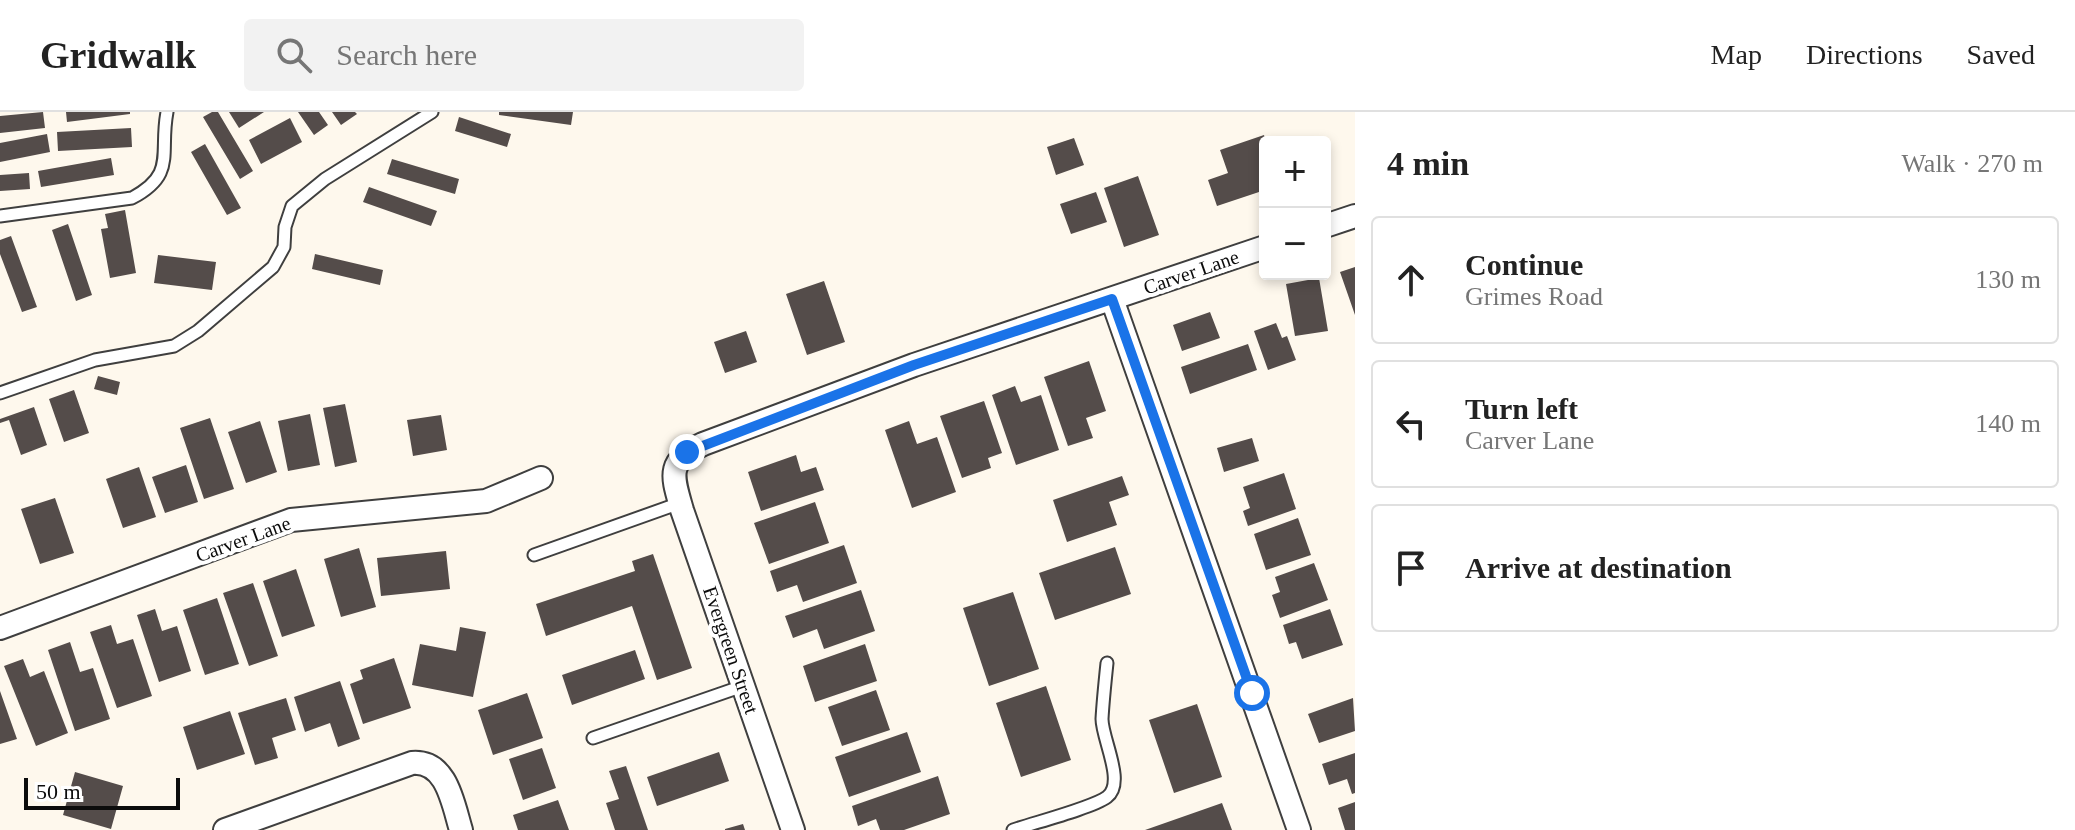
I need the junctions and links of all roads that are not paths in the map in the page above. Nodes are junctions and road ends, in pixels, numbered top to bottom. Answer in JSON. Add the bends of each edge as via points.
{"nodes":[{"id":1,"x":167,"y":112,"type":"edge"},
{"id":2,"x":432,"y":112,"type":"edge"},
{"id":3,"x":0,"y":216,"type":"edge"},
{"id":4,"x":1355,"y":216,"type":"edge"},
{"id":5,"x":1331,"y":224,"type":"edge"},
{"id":6,"x":1259,"y":249,"type":"edge"},
{"id":7,"x":1112,"y":299,"type":"junction"},
{"id":8,"x":0,"y":393,"type":"edge"},
{"id":9,"x":674,"y":470,"type":"joint"},
{"id":10,"x":541,"y":478,"type":"dead end"},
{"id":11,"x":680,"y":503,"type":"junction"},
{"id":12,"x":534,"y":555,"type":"dead end"},
{"id":13,"x":0,"y":628,"type":"edge"},
{"id":14,"x":1107,"y":663,"type":"dead end"},
{"id":15,"x":743,"y":686,"type":"junction"},
{"id":16,"x":593,"y":738,"type":"dead end"},
{"id":17,"x":226,"y":830,"type":"edge"},
{"id":18,"x":461,"y":830,"type":"edge"},
{"id":19,"x":793,"y":830,"type":"edge"},
{"id":20,"x":1013,"y":830,"type":"edge"},
{"id":21,"x":1299,"y":830,"type":"edge"}],
"edges":[{"from":1,"to":3,"type":"lane","via":[[162,175],[148,189],[132,198]]},
{"from":2,"to":8,"type":"lane","via":[[325,179],[292,206],[284,247],[273,267],[198,331],[174,346],[95,360]]},
{"from":4,"to":5,"type":"street"},
{"from":6,"to":7,"type":"street","name":"Carver Lane"},
{"from":7,"to":9,"type":"street","name":"Carver Lane","via":[[703,444],[678,459]]},
{"from":7,"to":21,"type":"street"},
{"from":9,"to":11,"type":"street","name":"Evergreen Street"},
{"from":10,"to":13,"type":"street","name":"Carver Lane","via":[[486,501],[291,520]]},
{"from":11,"to":12,"type":"lane"},
{"from":11,"to":15,"type":"street","name":"Evergreen Street"},
{"from":14,"to":20,"type":"lane","via":[[1102,723],[1115,776],[1113,789],[1107,797]]},
{"from":15,"to":16,"type":"lane"},
{"from":15,"to":19,"type":"street","name":"Evergreen Street"},
{"from":17,"to":18,"type":"street","via":[[412,763],[436,770]]}]}
